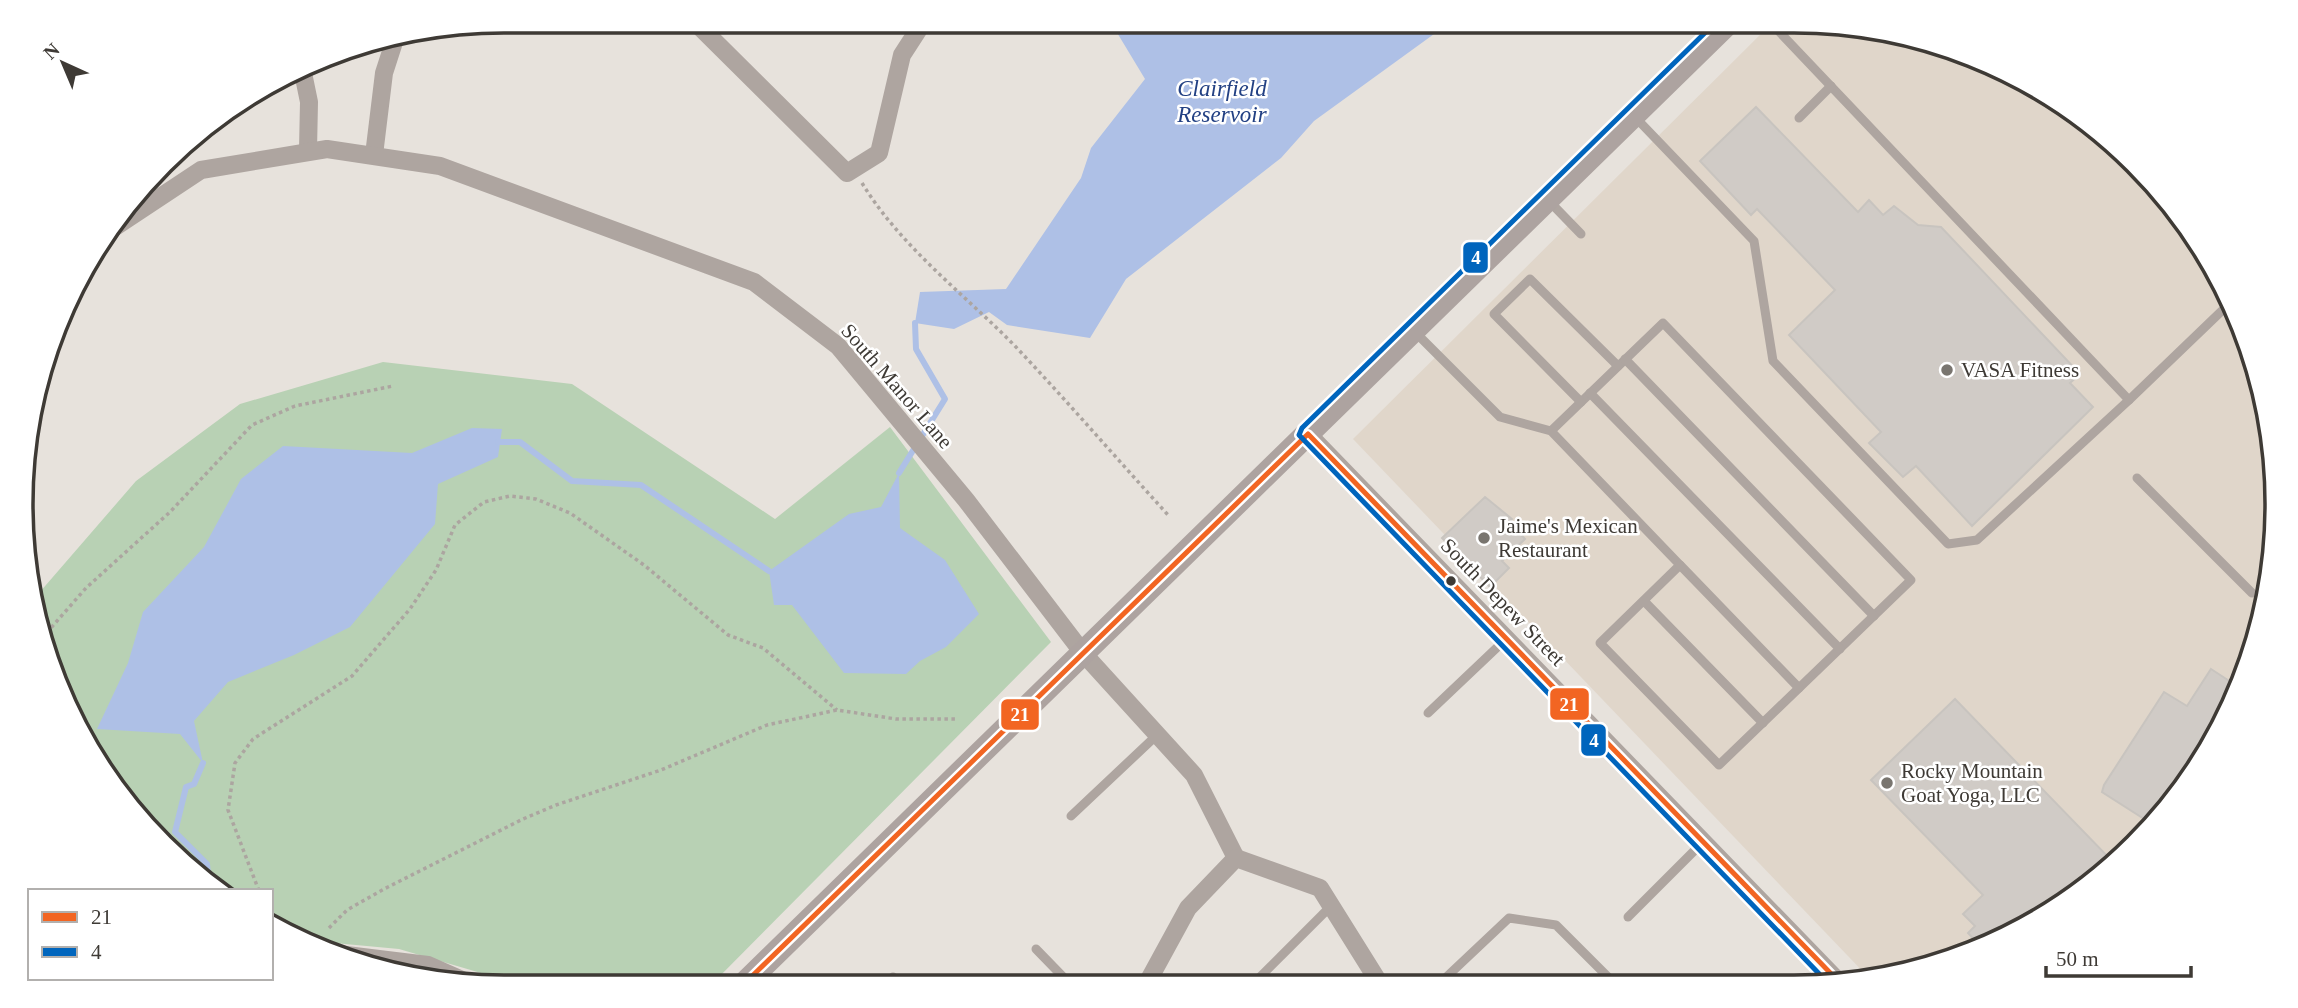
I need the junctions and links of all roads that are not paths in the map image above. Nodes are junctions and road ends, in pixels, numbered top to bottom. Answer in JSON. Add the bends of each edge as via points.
{"nodes":[{"id":1,"x":707,"y":33,"type":"edge"},
{"id":2,"x":916,"y":33,"type":"edge"},
{"id":3,"x":1718,"y":33,"type":"edge"},
{"id":4,"x":1780,"y":33,"type":"edge"},
{"id":5,"x":393,"y":47,"type":"edge"},
{"id":6,"x":304,"y":78,"type":"edge"},
{"id":7,"x":1831,"y":86,"type":"junction"},
{"id":8,"x":1633,"y":116,"type":"junction"},
{"id":9,"x":1799,"y":118,"type":"dead end"},
{"id":10,"x":308,"y":150,"type":"junction"},
{"id":11,"x":374,"y":155,"type":"junction"},
{"id":12,"x":1547,"y":200,"type":"junction"},
{"id":13,"x":132,"y":216,"type":"edge"},
{"id":14,"x":1581,"y":234,"type":"dead end"},
{"id":15,"x":2223,"y":310,"type":"edge"},
{"id":16,"x":1414,"y":331,"type":"junction"},
{"id":17,"x":1625,"y":359,"type":"junction"},
{"id":18,"x":1618,"y":366,"type":"junction"},
{"id":19,"x":1590,"y":393,"type":"junction"},
{"id":20,"x":2129,"y":400,"type":"junction"},
{"id":21,"x":1581,"y":402,"type":"junction"},
{"id":22,"x":1551,"y":431,"type":"junction"},
{"id":23,"x":1308,"y":434,"type":"junction"},
{"id":24,"x":2137,"y":478,"type":"dead end"},
{"id":25,"x":1680,"y":565,"type":"junction"},
{"id":26,"x":2252,"y":593,"type":"dead end"},
{"id":27,"x":1644,"y":601,"type":"junction"},
{"id":28,"x":1874,"y":616,"type":"junction"},
{"id":29,"x":1506,"y":639,"type":"junction"},
{"id":30,"x":1840,"y":649,"type":"junction"},
{"id":31,"x":1083,"y":653,"type":"junction"},
{"id":32,"x":1799,"y":688,"type":"junction"},
{"id":33,"x":1429,"y":713,"type":"dead end"},
{"id":34,"x":1763,"y":723,"type":"junction"},
{"id":35,"x":1157,"y":735,"type":"junction"},
{"id":36,"x":1071,"y":816,"type":"dead end"},
{"id":37,"x":1703,"y":842,"type":"junction"},
{"id":38,"x":1236,"y":858,"type":"junction"},
{"id":39,"x":1331,"y":906,"type":"junction"},
{"id":40,"x":1628,"y":917,"type":"dead end"},
{"id":41,"x":1036,"y":949,"type":"dead end"},
{"id":42,"x":396,"y":962,"type":"edge"},
{"id":43,"x":441,"y":971,"type":"edge"},
{"id":44,"x":1831,"y":973,"type":"edge"},
{"id":45,"x":753,"y":975,"type":"edge"},
{"id":46,"x":1061,"y":975,"type":"edge"},
{"id":47,"x":1151,"y":975,"type":"edge"},
{"id":48,"x":1262,"y":975,"type":"edge"},
{"id":49,"x":1374,"y":975,"type":"edge"},
{"id":50,"x":1449,"y":975,"type":"edge"},
{"id":51,"x":1606,"y":975,"type":"edge"}],
"edges":[{"from":1,"to":2,"type":"street","via":[[851,171],[879,153],[902,55]]},
{"from":3,"to":8,"type":"main road"},
{"from":4,"to":7,"type":"lane"},
{"from":5,"to":11,"type":"street","via":[[384,73]]},
{"from":6,"to":10,"type":"street","via":[[309,103]]},
{"from":7,"to":9,"type":"lane"},
{"from":7,"to":20,"type":"lane"},
{"from":8,"to":12,"type":"main road"},
{"from":8,"to":20,"type":"lane","via":[[1754,241],[1773,361],[1948,544],[1977,540]]},
{"from":10,"to":11,"type":"street","name":"South Manor Lane"},
{"from":10,"to":13,"type":"street","name":"South Manor Lane","via":[[201,170]]},
{"from":11,"to":31,"type":"street","name":"South Manor Lane","via":[[440,166],[754,282],[838,346]]},
{"from":12,"to":14,"type":"lane"},
{"from":12,"to":16,"type":"main road"},
{"from":15,"to":20,"type":"lane"},
{"from":16,"to":22,"type":"lane","via":[[1500,417]]},
{"from":16,"to":23,"type":"main road"},
{"from":17,"to":18,"type":"lane"},
{"from":17,"to":28,"type":"lane"},
{"from":17,"to":28,"type":"lane","via":[[1663,323],[1910,580]]},
{"from":18,"to":19,"type":"lane"},
{"from":18,"to":21,"type":"lane","via":[[1531,279],[1512,296],[1494,314]]},
{"from":19,"to":21,"type":"lane"},
{"from":19,"to":30,"type":"lane"},
{"from":21,"to":22,"type":"lane"},
{"from":22,"to":25,"type":"lane"},
{"from":23,"to":29,"type":"street","name":"South Depew Street"},
{"from":23,"to":31,"type":"main road"},
{"from":24,"to":26,"type":"lane"},
{"from":25,"to":27,"type":"lane"},
{"from":25,"to":32,"type":"lane"},
{"from":27,"to":34,"type":"lane"},
{"from":27,"to":34,"type":"lane","via":[[1600,643],[1710,756],[1719,765]]},
{"from":28,"to":30,"type":"lane"},
{"from":29,"to":33,"type":"lane"},
{"from":29,"to":37,"type":"street","name":"South Depew Street"},
{"from":30,"to":32,"type":"lane"},
{"from":31,"to":35,"type":"street","name":"South Manor Lane"},
{"from":31,"to":45,"type":"main road"},
{"from":32,"to":34,"type":"lane"},
{"from":35,"to":36,"type":"lane"},
{"from":35,"to":38,"type":"street","name":"South Manor Lane","via":[[1194,775]]},
{"from":37,"to":40,"type":"lane"},
{"from":37,"to":44,"type":"street","name":"South Depew Street"},
{"from":38,"to":39,"type":"street","via":[[1320,888]]},
{"from":38,"to":47,"type":"street","via":[[1188,908]]},
{"from":39,"to":48,"type":"lane"},
{"from":39,"to":49,"type":"street"},
{"from":41,"to":46,"type":"lane"},
{"from":42,"to":43,"type":"street"},
{"from":50,"to":51,"type":"lane","via":[[1509,918],[1556,925]]}]}
